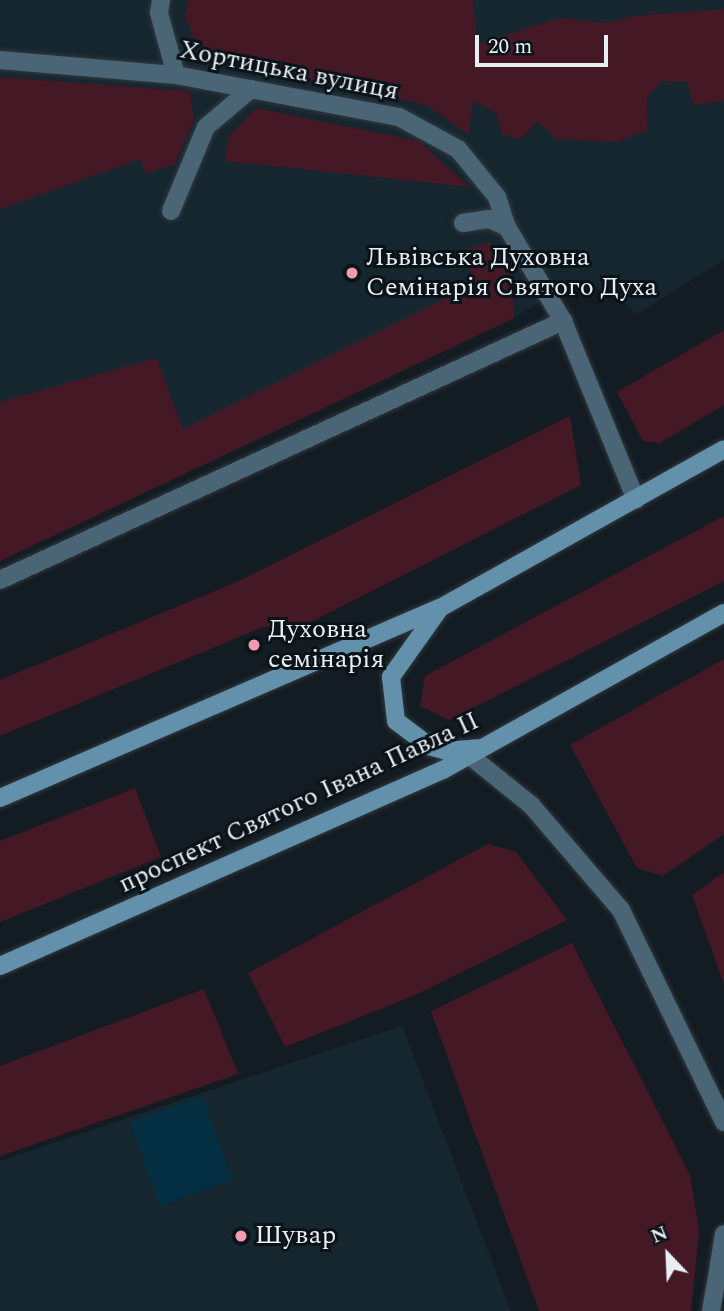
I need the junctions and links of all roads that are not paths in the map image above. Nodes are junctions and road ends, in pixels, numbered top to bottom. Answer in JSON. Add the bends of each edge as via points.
{"nodes":[{"id":1,"x":161,"y":0,"type":"edge"},
{"id":2,"x":0,"y":60,"type":"edge"},
{"id":3,"x":176,"y":75,"type":"junction"},
{"id":4,"x":251,"y":89,"type":"junction"},
{"id":5,"x":171,"y":211,"type":"dead end"},
{"id":6,"x":463,"y":223,"type":"dead end"},
{"id":7,"x":507,"y":227,"type":"junction"},
{"id":8,"x":563,"y":321,"type":"junction"},
{"id":9,"x":724,"y":449,"type":"edge"},
{"id":10,"x":636,"y":500,"type":"junction"},
{"id":11,"x":0,"y":580,"type":"edge"},
{"id":12,"x":440,"y":608,"type":"junction"},
{"id":13,"x":724,"y":613,"type":"edge"},
{"id":14,"x":477,"y":752,"type":"junction"},
{"id":15,"x":0,"y":798,"type":"edge"},
{"id":16,"x":0,"y":966,"type":"edge"},
{"id":17,"x":724,"y":1122,"type":"edge"},
{"id":18,"x":724,"y":1234,"type":"edge"},
{"id":19,"x":722,"y":1271,"type":"edge"},
{"id":20,"x":711,"y":1311,"type":"edge"}],
"edges":[{"from":1,"to":3,"type":"street","via":[[159,13]]},
{"from":2,"to":3,"type":"street","name":"Хортицька вулиця"},
{"from":3,"to":4,"type":"street","name":"Хортицька вулиця"},
{"from":4,"to":5,"type":"street","via":[[206,127]]},
{"from":4,"to":7,"type":"street","name":"Хортицька вулиця","via":[[399,117],[458,149],[497,197]]},
{"from":6,"to":7,"type":"street","via":[[489,219]]},
{"from":7,"to":8,"type":"street","name":"Хортицька вулиця"},
{"from":8,"to":10,"type":"street","name":"Хортицька вулиця"},
{"from":8,"to":11,"type":"street"},
{"from":9,"to":10,"type":"main road"},
{"from":10,"to":12,"type":"main road"},
{"from":12,"to":14,"type":"main road","via":[[391,677],[396,720],[411,737],[446,751]]},
{"from":12,"to":15,"type":"main road"},
{"from":13,"to":14,"type":"main road","name":"проспект Святого Івана Павла II"},
{"from":14,"to":16,"type":"main road","name":"проспект Святого Івана Павла II"},
{"from":14,"to":17,"type":"street","via":[[531,805],[621,910]]},
{"from":18,"to":19,"type":"street"},
{"from":19,"to":20,"type":"street"}]}
